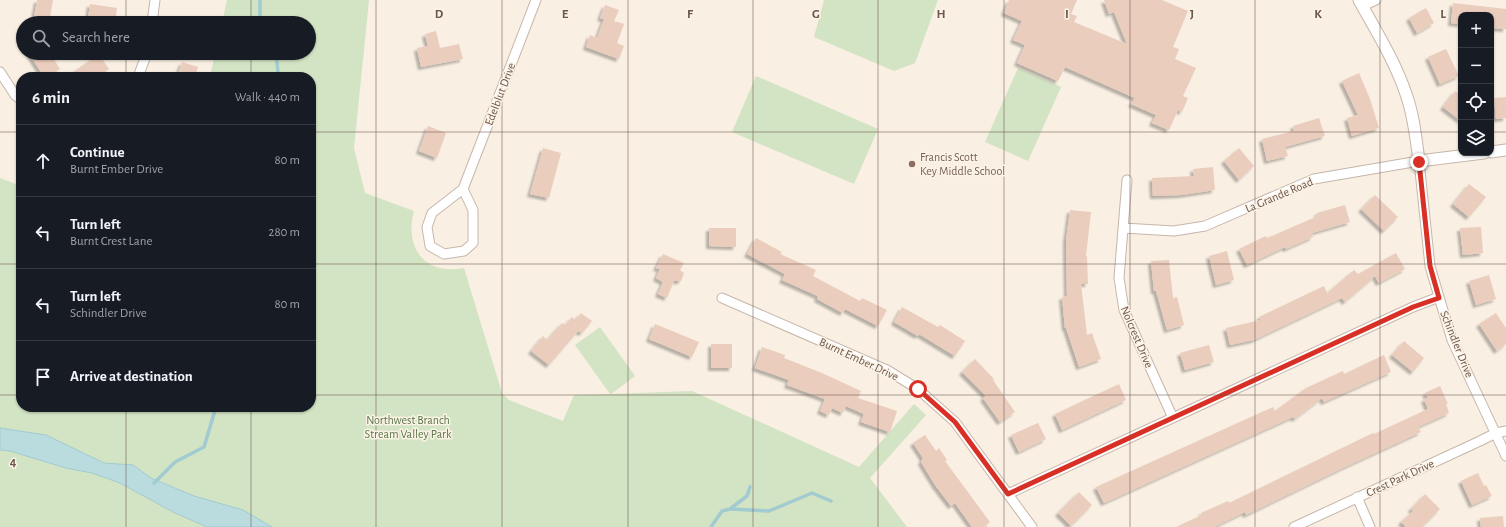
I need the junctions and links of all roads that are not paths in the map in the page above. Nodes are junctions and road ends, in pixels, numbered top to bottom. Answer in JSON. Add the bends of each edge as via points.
{"nodes":[{"id":1,"x":156,"y":0,"type":"edge"},
{"id":2,"x":536,"y":0,"type":"edge"},
{"id":3,"x":1376,"y":0,"type":"edge"},
{"id":4,"x":1361,"y":3,"type":"edge"},
{"id":5,"x":153,"y":16,"type":"edge"},
{"id":6,"x":144,"y":60,"type":"edge"},
{"id":7,"x":0,"y":72,"type":"edge"},
{"id":8,"x":140,"y":72,"type":"edge"},
{"id":9,"x":16,"y":96,"type":"edge"},
{"id":10,"x":1506,"y":150,"type":"edge"},
{"id":11,"x":1494,"y":152,"type":"edge"},
{"id":12,"x":1462,"y":156,"type":"edge"},
{"id":13,"x":1419,"y":162,"type":"junction"},
{"id":14,"x":1127,"y":180,"type":"dead end"},
{"id":15,"x":462,"y":189,"type":"junction"},
{"id":16,"x":1123,"y":228,"type":"junction"},
{"id":17,"x":722,"y":298,"type":"dead end"},
{"id":18,"x":1439,"y":298,"type":"junction"},
{"id":19,"x":1173,"y":418,"type":"junction"},
{"id":20,"x":1506,"y":431,"type":"edge"},
{"id":21,"x":1496,"y":433,"type":"junction"},
{"id":22,"x":1506,"y":456,"type":"edge"},
{"id":23,"x":1008,"y":494,"type":"junction"},
{"id":24,"x":1357,"y":498,"type":"junction"},
{"id":25,"x":1032,"y":527,"type":"edge"},
{"id":26,"x":1294,"y":527,"type":"edge"},
{"id":27,"x":1370,"y":527,"type":"edge"}],
"edges":[{"from":1,"to":5,"type":"street"},
{"from":2,"to":15,"type":"street","name":"Edelblut Drive"},
{"from":3,"to":4,"type":"street"},
{"from":4,"to":13,"type":"street","name":"Schindler Drive","via":[[1395,67],[1406,95],[1414,125]]},
{"from":6,"to":8,"type":"street"},
{"from":7,"to":9,"type":"street"},
{"from":10,"to":11,"type":"street"},
{"from":12,"to":13,"type":"street","name":"La Grande Road"},
{"from":13,"to":16,"type":"street","name":"La Grande Road","via":[[1314,179],[1205,226],[1174,231]]},
{"from":13,"to":18,"type":"street","name":"Schindler Drive","via":[[1430,266]]},
{"from":14,"to":16,"type":"street","name":"Nolcrest Drive"},
{"from":15,"to":15,"type":"street","name":"Edelblut Drive","via":[[432,213],[427,227],[430,246],[444,254],[464,251],[472,243],[473,210]]},
{"from":16,"to":19,"type":"street","name":"Nolcrest Drive","via":[[1119,278],[1124,310]]},
{"from":17,"to":23,"type":"street","name":"Burnt Ember Drive","via":[[887,370],[918,389],[955,422]]},
{"from":18,"to":19,"type":"street","via":[[1413,307]]},
{"from":18,"to":21,"type":"street","name":"Schindler Drive","via":[[1452,340]]},
{"from":19,"to":23,"type":"street"},
{"from":20,"to":21,"type":"street","name":"Crest Park Drive"},
{"from":21,"to":22,"type":"street","name":"Schindler Drive"},
{"from":21,"to":24,"type":"street","name":"Crest Park Drive"},
{"from":23,"to":25,"type":"street","name":"Burnt Ember Drive"},
{"from":24,"to":26,"type":"street","name":"Crest Park Drive"},
{"from":24,"to":27,"type":"street"}]}
